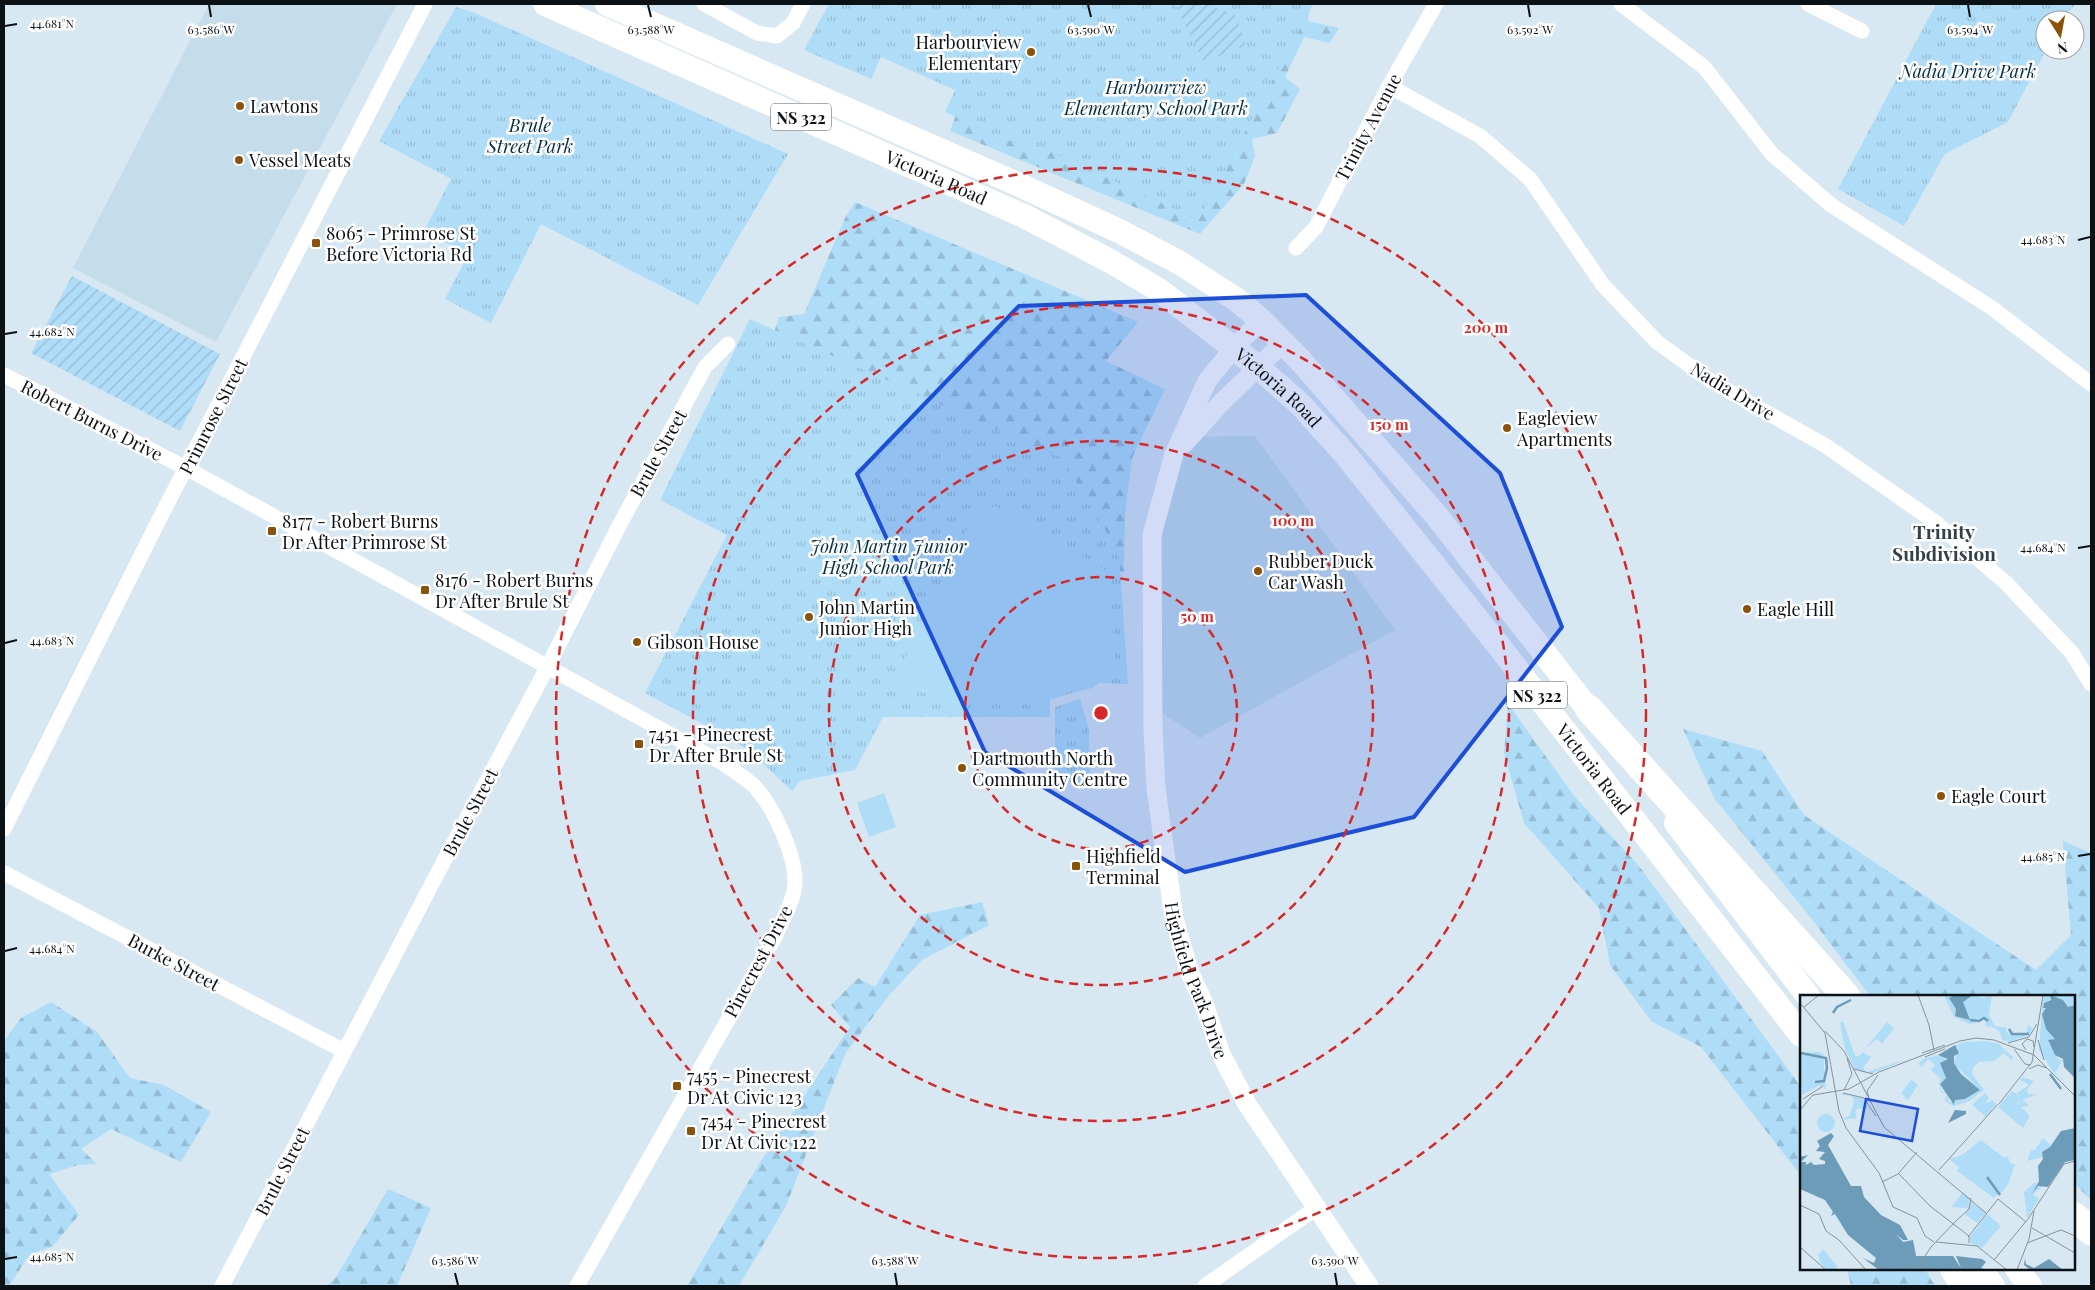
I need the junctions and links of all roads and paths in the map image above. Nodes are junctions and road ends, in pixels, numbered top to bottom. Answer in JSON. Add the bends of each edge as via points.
{"nodes":[{"id":1,"x":425,"y":4,"type":"edge"},
{"id":2,"x":545,"y":4,"type":"edge"},
{"id":3,"x":607,"y":4,"type":"edge"},
{"id":4,"x":704,"y":4,"type":"edge"},
{"id":5,"x":803,"y":4,"type":"edge"},
{"id":6,"x":1436,"y":4,"type":"edge"},
{"id":7,"x":1621,"y":4,"type":"edge"},
{"id":8,"x":1808,"y":4,"type":"edge"},
{"id":9,"x":1862,"y":31,"type":"dead end"},
{"id":10,"x":1390,"y":86,"type":"junction"},
{"id":11,"x":1296,"y":248,"type":"dead end"},
{"id":12,"x":1261,"y":320,"type":"junction"},
{"id":13,"x":1283,"y":343,"type":"junction"},
{"id":14,"x":728,"y":344,"type":"dead end"},
{"id":15,"x":1234,"y":348,"type":"junction"},
{"id":16,"x":1259,"y":368,"type":"junction"},
{"id":17,"x":4,"y":375,"type":"edge"},
{"id":18,"x":2091,"y":384,"type":"edge"},
{"id":19,"x":1174,"y":454,"type":"junction"},
{"id":20,"x":186,"y":468,"type":"junction"},
{"id":21,"x":548,"y":666,"type":"junction"},
{"id":22,"x":2091,"y":684,"type":"edge"},
{"id":23,"x":1589,"y":710,"type":"junction"},
{"id":24,"x":4,"y":829,"type":"edge"},
{"id":25,"x":4,"y":873,"type":"edge"},
{"id":26,"x":1807,"y":995,"type":"edge"},
{"id":27,"x":1845,"y":995,"type":"edge"},
{"id":28,"x":1800,"y":1034,"type":"edge"},
{"id":29,"x":344,"y":1051,"type":"junction"},
{"id":30,"x":1316,"y":1208,"type":"junction"},
{"id":31,"x":2075,"y":1217,"type":"edge"},
{"id":32,"x":2091,"y":1231,"type":"edge"},
{"id":33,"x":1955,"y":1270,"type":"edge"},
{"id":34,"x":1981,"y":1270,"type":"edge"},
{"id":35,"x":2018,"y":1270,"type":"edge"},
{"id":36,"x":222,"y":1286,"type":"edge"},
{"id":37,"x":577,"y":1286,"type":"edge"},
{"id":38,"x":1205,"y":1286,"type":"edge"},
{"id":39,"x":1369,"y":1286,"type":"edge"},
{"id":40,"x":1965,"y":1286,"type":"edge"},
{"id":41,"x":1993,"y":1286,"type":"edge"},
{"id":42,"x":2030,"y":1286,"type":"edge"}],
"edges":[{"from":1,"to":20,"type":"street","name":"Primrose Street"},
{"from":2,"to":15,"type":"main road","name":"Victoria Road","number":"NS 322","via":[[1024,216],[1159,290]]},
{"from":3,"to":12,"type":"main road","name":"Victoria Road","number":"NS 322","via":[[1118,231],[1180,262]]},
{"from":4,"to":5,"type":"street","via":[[757,33],[777,36],[793,22]]},
{"from":6,"to":10,"type":"street","name":"Trinity Avenue"},
{"from":7,"to":18,"type":"street","via":[[1704,67],[1772,154],[1831,205],[1992,308]]},
{"from":8,"to":9,"type":"street"},
{"from":10,"to":11,"type":"street","name":"Trinity Avenue","via":[[1316,227]]},
{"from":10,"to":22,"type":"street","name":"Nadia Drive","via":[[1480,136],[1530,179],[1603,285],[1657,342],[1711,381],[1826,446],[1935,522],[2006,583],[2072,653]]},
{"from":12,"to":13,"type":"main road","name":"Victoria Road","number":"NS 322"},
{"from":12,"to":15,"type":"street","name":"Highfield Park Drive"},
{"from":13,"to":16,"type":"street","name":"Highfield Park Drive"},
{"from":13,"to":23,"type":"main road","name":"Victoria Road","number":"NS 322","via":[[1436,515]]},
{"from":14,"to":21,"type":"street","name":"Brule Street","via":[[706,367],[619,526]]},
{"from":15,"to":16,"type":"main road","name":"Victoria Road","number":"NS 322"},
{"from":15,"to":19,"type":"street","name":"Highfield Park Drive","via":[[1208,380]]},
{"from":16,"to":19,"type":"street","name":"Highfield Park Drive"},
{"from":16,"to":28,"type":"main road","name":"Victoria Road","number":"NS 322","via":[[1301,405],[1345,454]]},
{"from":17,"to":20,"type":"street","name":"Robert Burns Drive"},
{"from":19,"to":30,"type":"street","name":"Highfield Park Drive","via":[[1152,535],[1155,773],[1172,905],[1189,971],[1221,1054],[1247,1104]]},
{"from":20,"to":21,"type":"street","name":"Robert Burns Drive"},
{"from":20,"to":24,"type":"street","name":"Primrose Street"},
{"from":21,"to":29,"type":"street","name":"Brule Street"},
{"from":21,"to":37,"type":"street","name":"Pinecrest Drive","via":[[724,764],[754,786],[784,838],[795,882],[776,935]]},
{"from":23,"to":26,"type":"main road","name":"Victoria Road","number":"NS 322"},
{"from":23,"to":27,"type":"highway"},
{"from":25,"to":29,"type":"street","name":"Burke Street"},
{"from":29,"to":36,"type":"street","name":"Brule Street"},
{"from":30,"to":38,"type":"street"},
{"from":30,"to":39,"type":"street","name":"Highfield Park Drive"},
{"from":31,"to":32,"type":"highway"},
{"from":33,"to":40,"type":"highway"},
{"from":34,"to":41,"type":"main road"},
{"from":35,"to":42,"type":"main road"}]}
